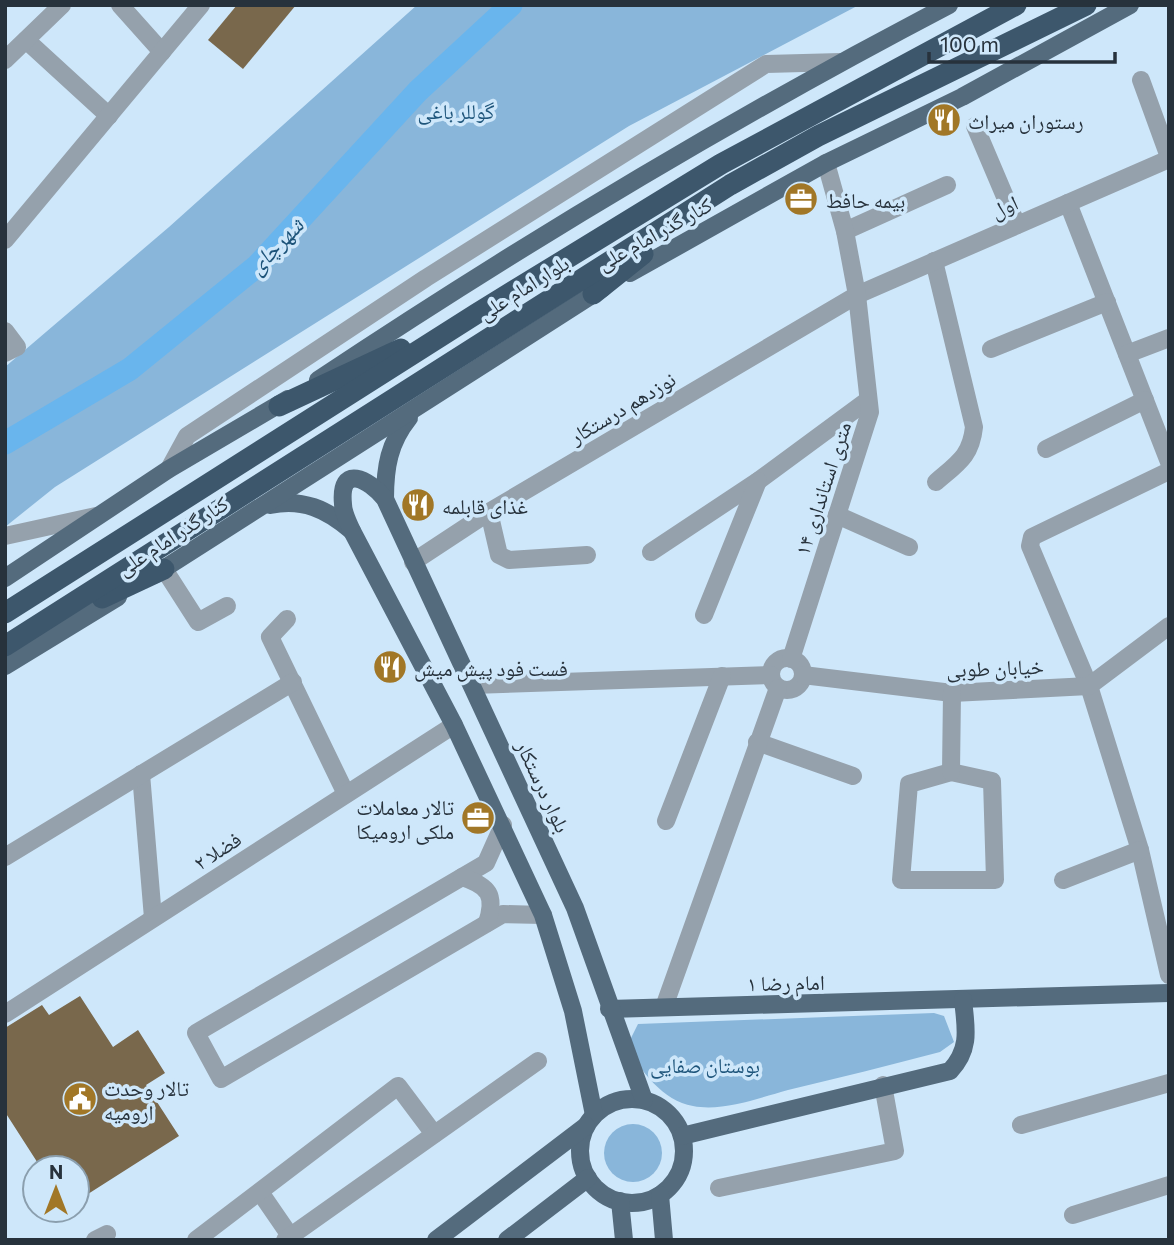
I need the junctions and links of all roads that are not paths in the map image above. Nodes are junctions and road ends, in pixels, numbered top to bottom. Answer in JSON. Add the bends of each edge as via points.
{"nodes":[{"id":1,"x":62,"y":5,"type":"edge"},
{"id":2,"x":120,"y":5,"type":"edge"},
{"id":3,"x":201,"y":5,"type":"edge"},
{"id":4,"x":949,"y":5,"type":"edge"},
{"id":5,"x":1016,"y":5,"type":"edge"},
{"id":6,"x":1086,"y":5,"type":"edge"},
{"id":7,"x":1130,"y":5,"type":"edge"},
{"id":8,"x":26,"y":40,"type":"junction"},
{"id":9,"x":162,"y":52,"type":"junction"},
{"id":10,"x":5,"y":60,"type":"edge"},
{"id":11,"x":841,"y":62,"type":"junction"},
{"id":12,"x":1141,"y":80,"type":"dead end"},
{"id":13,"x":109,"y":116,"type":"junction"},
{"id":14,"x":975,"y":126,"type":"dead end"},
{"id":15,"x":1169,"y":158,"type":"edge"},
{"id":16,"x":826,"y":163,"type":"junction"},
{"id":17,"x":730,"y":185,"type":"junction"},
{"id":18,"x":947,"y":185,"type":"dead end"},
{"id":19,"x":1068,"y":203,"type":"junction"},
{"id":20,"x":1017,"y":225,"type":"junction"},
{"id":21,"x":845,"y":231,"type":"junction"},
{"id":22,"x":5,"y":240,"type":"edge"},
{"id":23,"x":934,"y":261,"type":"junction"},
{"id":24,"x":593,"y":294,"type":"junction"},
{"id":25,"x":857,"y":295,"type":"junction"},
{"id":26,"x":1107,"y":302,"type":"junction"},
{"id":27,"x":476,"y":314,"type":"junction"},
{"id":28,"x":5,"y":331,"type":"edge"},
{"id":29,"x":1169,"y":338,"type":"edge"},
{"id":30,"x":991,"y":349,"type":"dead end"},
{"id":31,"x":11,"y":350,"type":"edge"},
{"id":32,"x":1127,"y":354,"type":"junction"},
{"id":33,"x":868,"y":400,"type":"junction"},
{"id":34,"x":1145,"y":400,"type":"junction"},
{"id":35,"x":279,"y":405,"type":"junction"},
{"id":36,"x":416,"y":410,"type":"junction"},
{"id":37,"x":1046,"y":449,"type":"dead end"},
{"id":38,"x":1169,"y":462,"type":"edge"},
{"id":39,"x":169,"y":469,"type":"junction"},
{"id":40,"x":1169,"y":471,"type":"edge"},
{"id":41,"x":758,"y":481,"type":"junction"},
{"id":42,"x":936,"y":482,"type":"dead end"},
{"id":43,"x":385,"y":499,"type":"junction"},
{"id":44,"x":254,"y":508,"type":"junction"},
{"id":45,"x":489,"y":512,"type":"junction"},
{"id":46,"x":103,"y":515,"type":"junction"},
{"id":47,"x":837,"y":515,"type":"junction"},
{"id":48,"x":352,"y":531,"type":"junction"},
{"id":49,"x":5,"y":536,"type":"edge"},
{"id":50,"x":909,"y":547,"type":"dead end"},
{"id":51,"x":651,"y":552,"type":"dead end"},
{"id":52,"x":587,"y":555,"type":"dead end"},
{"id":53,"x":413,"y":562,"type":"junction"},
{"id":54,"x":164,"y":569,"type":"junction"},
{"id":55,"x":5,"y":578,"type":"edge"},
{"id":56,"x":227,"y":606,"type":"dead end"},
{"id":57,"x":5,"y":613,"type":"edge"},
{"id":58,"x":704,"y":615,"type":"dead end"},
{"id":59,"x":287,"y":619,"type":"dead end"},
{"id":60,"x":1169,"y":626,"type":"edge"},
{"id":61,"x":24,"y":635,"type":"junction"},
{"id":62,"x":5,"y":646,"type":"edge"},
{"id":63,"x":791,"y":659,"type":"junction"},
{"id":64,"x":5,"y":666,"type":"edge"},
{"id":65,"x":803,"y":675,"type":"junction"},
{"id":66,"x":722,"y":676,"type":"junction"},
{"id":67,"x":774,"y":681,"type":"junction"},
{"id":68,"x":293,"y":682,"type":"junction"},
{"id":69,"x":472,"y":685,"type":"junction"},
{"id":70,"x":1089,"y":686,"type":"junction"},
{"id":71,"x":952,"y":693,"type":"junction"},
{"id":72,"x":454,"y":725,"type":"junction"},
{"id":73,"x":757,"y":742,"type":"junction"},
{"id":74,"x":951,"y":772,"type":"junction"},
{"id":75,"x":141,"y":774,"type":"junction"},
{"id":76,"x":853,"y":776,"type":"dead end"},
{"id":77,"x":346,"y":794,"type":"junction"},
{"id":78,"x":666,"y":821,"type":"dead end"},
{"id":79,"x":503,"y":825,"type":"junction"},
{"id":80,"x":1140,"y":850,"type":"junction"},
{"id":81,"x":5,"y":857,"type":"edge"},
{"id":82,"x":462,"y":877,"type":"junction"},
{"id":83,"x":1063,"y":880,"type":"dead end"},
{"id":84,"x":543,"y":915,"type":"junction"},
{"id":85,"x":153,"y":918,"type":"junction"},
{"id":86,"x":487,"y":923,"type":"junction"},
{"id":87,"x":1169,"y":975,"type":"edge"},
{"id":88,"x":1169,"y":993,"type":"edge"},
{"id":89,"x":963,"y":1000,"type":"junction"},
{"id":90,"x":664,"y":1007,"type":"junction"},
{"id":91,"x":610,"y":1009,"type":"junction"},
{"id":92,"x":5,"y":1014,"type":"edge"},
{"id":93,"x":538,"y":1061,"type":"dead end"},
{"id":94,"x":1169,"y":1083,"type":"edge"},
{"id":95,"x":883,"y":1085,"type":"junction"},
{"id":96,"x":644,"y":1100,"type":"junction"},
{"id":97,"x":590,"y":1121,"type":"junction"},
{"id":98,"x":1021,"y":1125,"type":"dead end"},
{"id":99,"x":434,"y":1134,"type":"junction"},
{"id":100,"x":682,"y":1136,"type":"junction"},
{"id":101,"x":588,"y":1178,"type":"junction"},
{"id":102,"x":1169,"y":1185,"type":"edge"},
{"id":103,"x":719,"y":1188,"type":"dead end"},
{"id":104,"x":260,"y":1192,"type":"junction"},
{"id":105,"x":660,"y":1195,"type":"junction"},
{"id":106,"x":620,"y":1202,"type":"junction"},
{"id":107,"x":1073,"y":1215,"type":"dead end"},
{"id":108,"x":289,"y":1238,"type":"edge"},
{"id":109,"x":195,"y":1240,"type":"edge"},
{"id":110,"x":436,"y":1240,"type":"edge"},
{"id":111,"x":507,"y":1240,"type":"edge"},
{"id":112,"x":624,"y":1240,"type":"edge"},
{"id":113,"x":664,"y":1240,"type":"edge"}],
"edges":[{"from":1,"to":8,"type":"street"},
{"from":2,"to":9,"type":"street"},
{"from":3,"to":9,"type":"street"},
{"from":4,"to":11,"type":"main road"},
{"from":5,"to":27,"type":"highway","name":"بلوار امام علی","via":[[721,164]]},
{"from":6,"to":17,"type":"highway","name":"بلوار امام علی","via":[[818,136]]},
{"from":7,"to":16,"type":"main road","name":"کنار گذر امام علی","via":[[962,97]]},
{"from":8,"to":10,"type":"street"},
{"from":8,"to":13,"type":"street"},
{"from":9,"to":13,"type":"street"},
{"from":11,"to":35,"type":"main road","via":[[451,292]]},
{"from":11,"to":39,"type":"street","via":[[766,64],[426,278],[187,436]]},
{"from":12,"to":15,"type":"street"},
{"from":13,"to":22,"type":"street"},
{"from":14,"to":20,"type":"street"},
{"from":15,"to":19,"type":"street","name":"اول"},
{"from":16,"to":21,"type":"street","name":"۱۴ متری استانداری"},
{"from":16,"to":24,"type":"main road","name":"کنار گذر امام علی"},
{"from":17,"to":24,"type":"highway"},
{"from":17,"to":61,"type":"highway","name":"بلوار امام علی"},
{"from":18,"to":21,"type":"street"},
{"from":19,"to":20,"type":"street","name":"اول"},
{"from":19,"to":26,"type":"street"},
{"from":20,"to":23,"type":"street","name":"اول"},
{"from":21,"to":25,"type":"street","name":"۱۴ متری استانداری"},
{"from":23,"to":25,"type":"street","name":"اول"},
{"from":23,"to":42,"type":"street","via":[[974,427],[972,445],[964,457]]},
{"from":24,"to":36,"type":"main road","name":"کنار گذر امام علی"},
{"from":25,"to":33,"type":"street","name":"۱۴ متری استانداری"},
{"from":25,"to":45,"type":"street","name":"نوزدهم درستکار"},
{"from":26,"to":30,"type":"street"},
{"from":26,"to":32,"type":"street"},
{"from":27,"to":35,"type":"highway"},
{"from":27,"to":57,"type":"highway","name":"بلوار امام علی"},
{"from":28,"to":31,"type":"street"},
{"from":29,"to":32,"type":"street"},
{"from":32,"to":34,"type":"street"},
{"from":33,"to":41,"type":"street"},
{"from":33,"to":47,"type":"street","name":"۱۴ متری استانداری","via":[[869,423]]},
{"from":34,"to":37,"type":"street"},
{"from":34,"to":38,"type":"street"},
{"from":35,"to":39,"type":"main road"},
{"from":36,"to":43,"type":"main road","via":[[396,435],[385,468]]},
{"from":36,"to":44,"type":"main road","name":"کنار گذر امام علی"},
{"from":39,"to":46,"type":"main road"},
{"from":40,"to":70,"type":"street","via":[[1032,537],[1034,560]]},
{"from":41,"to":51,"type":"street"},
{"from":41,"to":58,"type":"street"},
{"from":43,"to":48,"type":"main road","via":[[372,483],[352,479],[345,487],[342,506]]},
{"from":43,"to":53,"type":"main road","name":"بلوار درستکار"},
{"from":44,"to":48,"type":"main road","via":[[290,500],[306,503],[335,516]]},
{"from":44,"to":54,"type":"main road","name":"کنار گذر امام علی"},
{"from":45,"to":52,"type":"street","via":[[499,555],[509,560]]},
{"from":45,"to":53,"type":"street","name":"نوزدهم درستکار"},
{"from":46,"to":49,"type":"street"},
{"from":46,"to":55,"type":"main road"},
{"from":47,"to":50,"type":"street"},
{"from":47,"to":63,"type":"street","name":"۱۴ متری استانداری"},
{"from":48,"to":72,"type":"main road"},
{"from":53,"to":69,"type":"main road","name":"بلوار درستکار"},
{"from":54,"to":56,"type":"street","via":[[198,622]]},
{"from":54,"to":61,"type":"highway"},
{"from":54,"to":64,"type":"main road","name":"کنار گذر امام علی"},
{"from":59,"to":68,"type":"street","via":[[270,637]]},
{"from":60,"to":70,"type":"street"},
{"from":61,"to":62,"type":"highway","name":"بلوار امام علی"},
{"from":63,"to":65,"type":"street"},
{"from":63,"to":67,"type":"street","via":[[777,662]]},
{"from":65,"to":67,"type":"street","via":[[794,689]]},
{"from":65,"to":71,"type":"street","name":"خیابان طوبی"},
{"from":66,"to":67,"type":"street"},
{"from":66,"to":69,"type":"street"},
{"from":66,"to":78,"type":"street"},
{"from":67,"to":73,"type":"street"},
{"from":68,"to":75,"type":"street"},
{"from":68,"to":77,"type":"street"},
{"from":69,"to":91,"type":"main road","name":"بلوار درستکار","via":[[575,908]]},
{"from":70,"to":71,"type":"street","name":"خیابان طوبی"},
{"from":70,"to":80,"type":"street"},
{"from":71,"to":74,"type":"street"},
{"from":72,"to":77,"type":"street","name":"فضلا ۲"},
{"from":72,"to":79,"type":"main road"},
{"from":73,"to":76,"type":"street"},
{"from":73,"to":90,"type":"street"},
{"from":74,"to":74,"type":"street","via":[[909,784],[901,880],[995,880],[992,780]]},
{"from":75,"to":81,"type":"street"},
{"from":75,"to":85,"type":"street"},
{"from":77,"to":85,"type":"street","name":"فضلا ۲"},
{"from":79,"to":82,"type":"street","via":[[486,863]]},
{"from":79,"to":84,"type":"main road"},
{"from":80,"to":83,"type":"street"},
{"from":80,"to":87,"type":"street"},
{"from":82,"to":86,"type":"street","via":[[480,883],[489,893],[492,907]]},
{"from":82,"to":86,"type":"street","via":[[196,1033],[221,1079]]},
{"from":84,"to":86,"type":"street","via":[[503,914]]},
{"from":84,"to":97,"type":"main road","via":[[573,1011]]},
{"from":85,"to":92,"type":"street","name":"فضلا ۲"},
{"from":88,"to":89,"type":"main road","name":"امام رضا ۱"},
{"from":89,"to":90,"type":"main road","name":"امام رضا ۱"},
{"from":89,"to":95,"type":"main road","via":[[967,1041],[961,1059],[950,1071]]},
{"from":90,"to":91,"type":"main road","name":"امام رضا ۱"},
{"from":91,"to":96,"type":"main road","name":"بلوار درستکار"},
{"from":93,"to":99,"type":"street"},
{"from":94,"to":98,"type":"street"},
{"from":95,"to":100,"type":"main road"},
{"from":95,"to":103,"type":"street","via":[[895,1151]]},
{"from":96,"to":97,"type":"main road","via":[[617,1101]]},
{"from":96,"to":100,"type":"main road","via":[[668,1113]]},
{"from":97,"to":101,"type":"main road","via":[[580,1152]]},
{"from":97,"to":110,"type":"main road"},
{"from":99,"to":104,"type":"street","via":[[398,1086]]},
{"from":99,"to":108,"type":"street"},
{"from":100,"to":105,"type":"main road","via":[[683,1163]]},
{"from":101,"to":106,"type":"main road","via":[[596,1189]]},
{"from":101,"to":111,"type":"main road"},
{"from":102,"to":107,"type":"street"},
{"from":104,"to":108,"type":"street"},
{"from":104,"to":109,"type":"street"},
{"from":105,"to":106,"type":"main road","via":[[647,1201]]},
{"from":105,"to":113,"type":"main road"},
{"from":106,"to":112,"type":"main road"}]}
